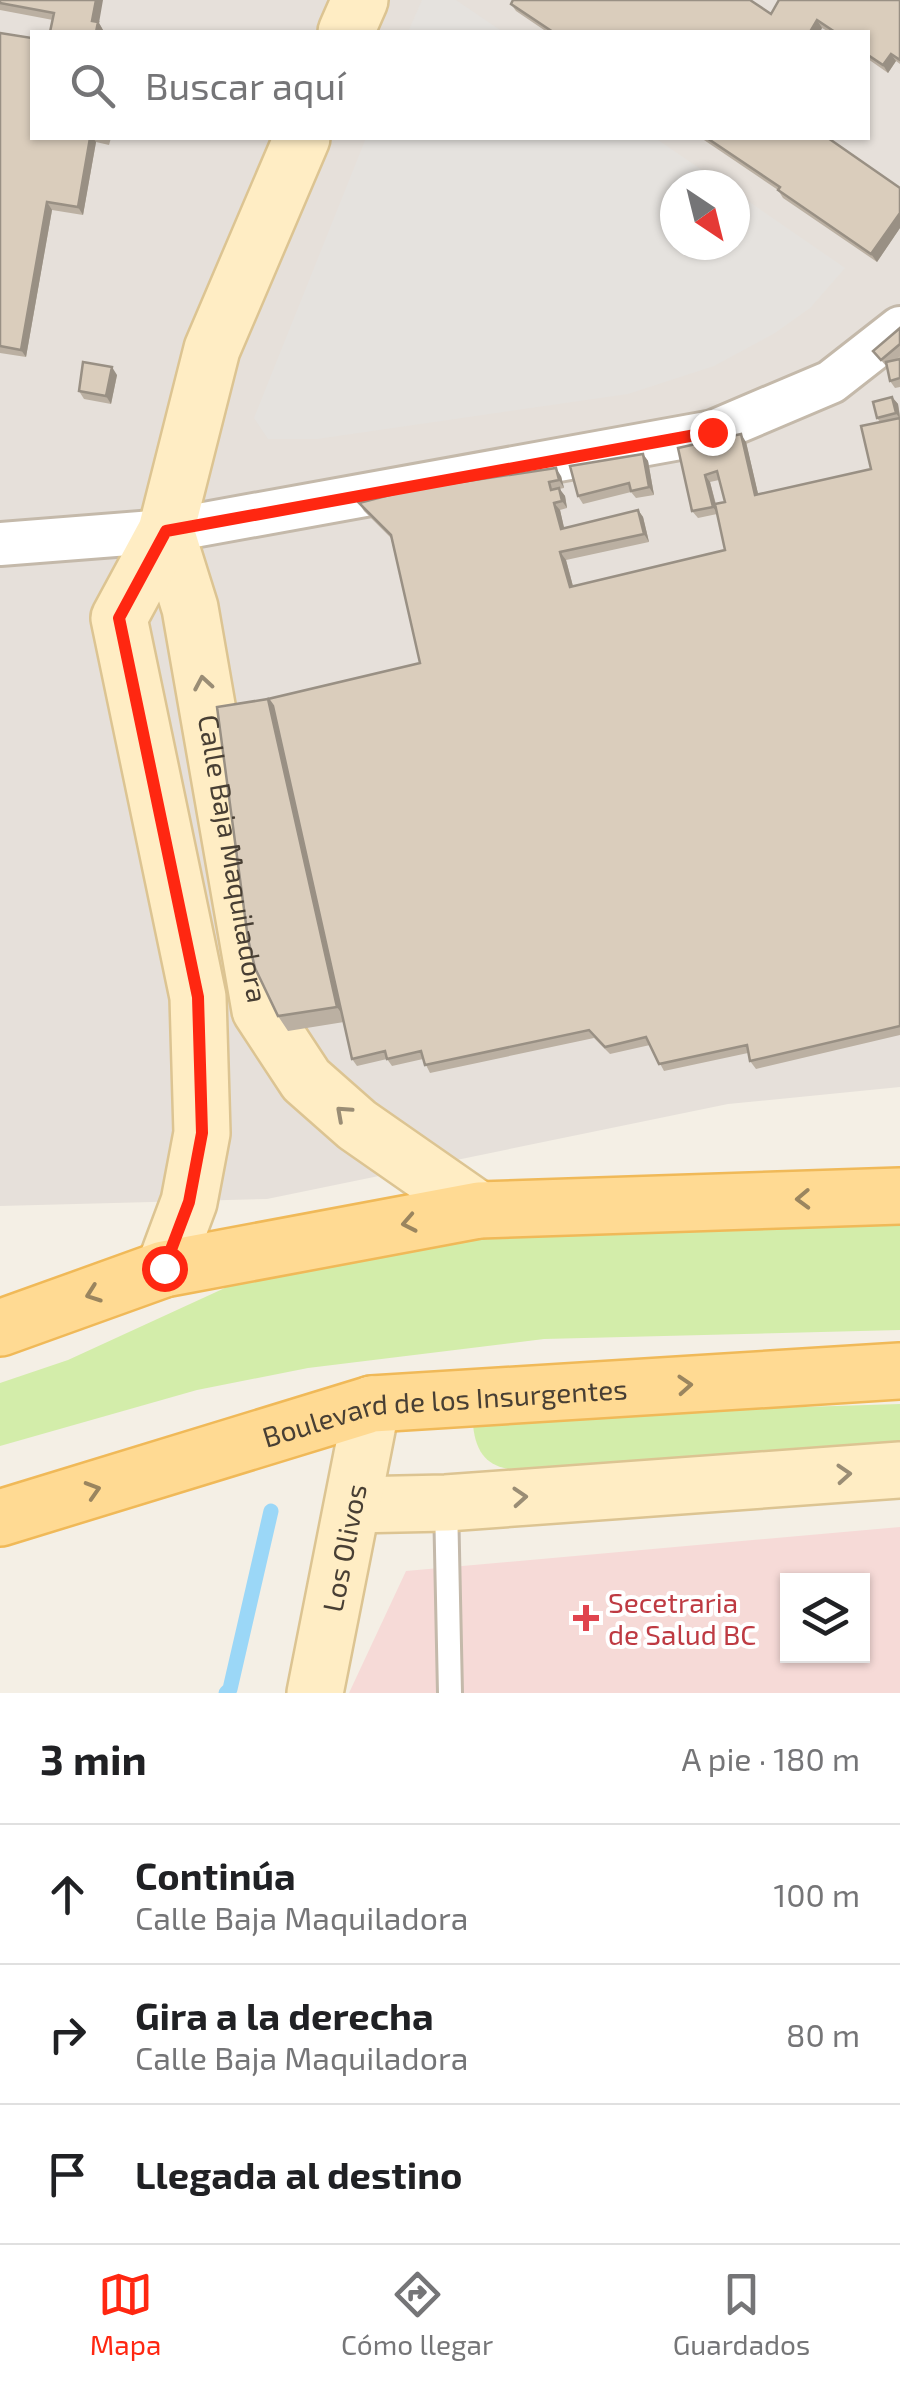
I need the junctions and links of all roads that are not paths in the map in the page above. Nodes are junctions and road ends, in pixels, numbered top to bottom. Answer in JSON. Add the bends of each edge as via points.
{"nodes":[{"id":1,"x":360,"y":0,"type":"edge"},
{"id":2,"x":347,"y":30,"type":"edge"},
{"id":3,"x":301,"y":140,"type":"edge"},
{"id":4,"x":900,"y":328,"type":"edge"},
{"id":5,"x":166,"y":531,"type":"junction"},
{"id":6,"x":0,"y":544,"type":"edge"},
{"id":7,"x":900,"y":1196,"type":"edge"},
{"id":8,"x":479,"y":1210,"type":"junction"},
{"id":9,"x":164,"y":1268,"type":"junction"},
{"id":10,"x":0,"y":1328,"type":"edge"},
{"id":11,"x":900,"y":1372,"type":"edge"},
{"id":12,"x":372,"y":1404,"type":"junction"},
{"id":13,"x":900,"y":1470,"type":"edge"},
{"id":14,"x":446,"y":1503,"type":"junction"},
{"id":15,"x":353,"y":1505,"type":"junction"},
{"id":16,"x":0,"y":1518,"type":"edge"},
{"id":17,"x":316,"y":1693,"type":"edge"},
{"id":18,"x":450,"y":1693,"type":"edge"}],
"edges":[{"from":1,"to":2,"type":"street"},
{"from":3,"to":5,"type":"street","via":[[212,350]]},
{"from":4,"to":5,"type":"street","via":[[831,382],[712,432]]},
{"from":5,"to":6,"type":"street"},
{"from":8,"to":5,"type":"street","name":"Calle Baja Maquiladora","one_way":true,"via":[[357,1125],[306,1080],[260,1010],[190,608]]},
{"from":5,"to":9,"type":"street","via":[[119,618],[198,997],[202,1133],[189,1202]]},
{"from":7,"to":8,"type":"main road","one_way":true},
{"from":8,"to":9,"type":"main road","one_way":true},
{"from":9,"to":10,"type":"main road","one_way":true},
{"from":12,"to":11,"type":"main road","name":"Boulevard de los Insurgentes","one_way":true},
{"from":12,"to":15,"type":"street","name":"Los Olivos"},
{"from":16,"to":12,"type":"main road","name":"Boulevard de los Insurgentes","one_way":true},
{"from":14,"to":13,"type":"street","one_way":true},
{"from":14,"to":15,"type":"street"},
{"from":14,"to":18,"type":"lane"},
{"from":15,"to":17,"type":"street","name":"Los Olivos"}]}
